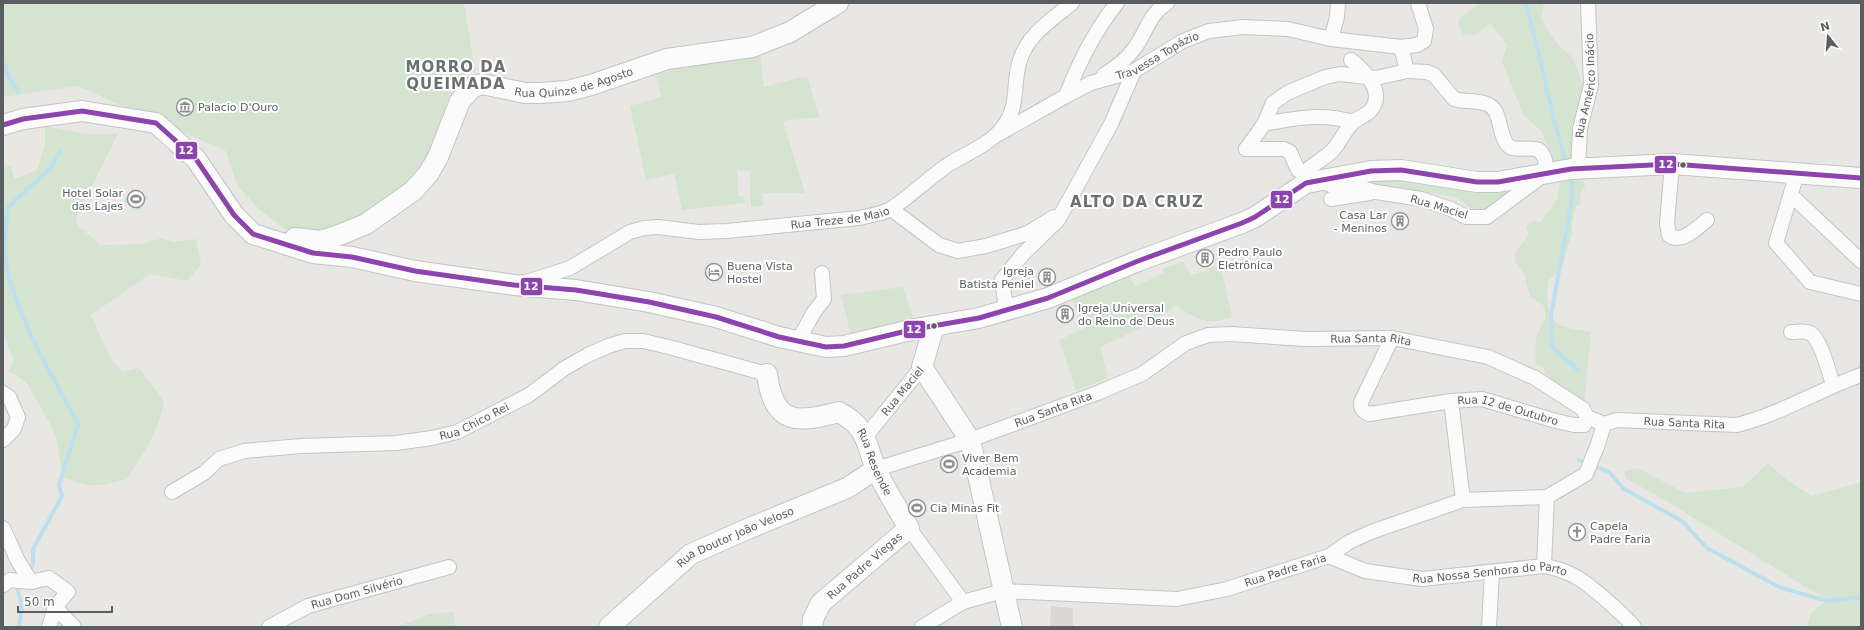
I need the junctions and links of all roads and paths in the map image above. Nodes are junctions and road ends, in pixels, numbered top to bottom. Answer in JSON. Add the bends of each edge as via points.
{"nodes":[{"id":1,"x":838,"y":3,"type":"edge"},
{"id":2,"x":1072,"y":3,"type":"edge"},
{"id":3,"x":1117,"y":3,"type":"edge"},
{"id":4,"x":1166,"y":3,"type":"edge"},
{"id":5,"x":1338,"y":3,"type":"edge"},
{"id":6,"x":1418,"y":3,"type":"edge"},
{"id":7,"x":1588,"y":3,"type":"edge"},
{"id":8,"x":1331,"y":39,"type":"junction"},
{"id":9,"x":1401,"y":47,"type":"junction"},
{"id":10,"x":1351,"y":60,"type":"dead end"},
{"id":11,"x":1134,"y":71,"type":"junction"},
{"id":12,"x":1407,"y":71,"type":"junction"},
{"id":13,"x":1370,"y":78,"type":"junction"},
{"id":14,"x":1092,"y":83,"type":"junction"},
{"id":15,"x":1066,"y":96,"type":"junction"},
{"id":16,"x":1353,"y":122,"type":"junction"},
{"id":17,"x":1264,"y":124,"type":"junction"},
{"id":18,"x":3,"y":125,"type":"edge"},
{"id":19,"x":995,"y":136,"type":"junction"},
{"id":20,"x":1672,"y":164,"type":"junction"},
{"id":21,"x":1563,"y":171,"type":"junction"},
{"id":22,"x":1797,"y":173,"type":"junction"},
{"id":23,"x":1861,"y":178,"type":"edge"},
{"id":24,"x":1310,"y":179,"type":"junction"},
{"id":25,"x":1376,"y":192,"type":"junction"},
{"id":26,"x":1791,"y":195,"type":"junction"},
{"id":27,"x":1331,"y":199,"type":"dead end"},
{"id":28,"x":891,"y":209,"type":"junction"},
{"id":29,"x":1060,"y":213,"type":"junction"},
{"id":30,"x":1707,"y":220,"type":"dead end"},
{"id":31,"x":253,"y":234,"type":"junction"},
{"id":32,"x":1861,"y":261,"type":"edge"},
{"id":33,"x":822,"y":273,"type":"dead end"},
{"id":34,"x":514,"y":285,"type":"junction"},
{"id":35,"x":1861,"y":294,"type":"edge"},
{"id":36,"x":1006,"y":309,"type":"junction"},
{"id":37,"x":934,"y":326,"type":"junction"},
{"id":38,"x":1791,"y":332,"type":"dead end"},
{"id":39,"x":1392,"y":338,"type":"junction"},
{"id":40,"x":798,"y":341,"type":"junction"},
{"id":41,"x":922,"y":367,"type":"junction"},
{"id":42,"x":767,"y":374,"type":"joint"},
{"id":43,"x":1861,"y":375,"type":"edge"},
{"id":44,"x":1833,"y":385,"type":"junction"},
{"id":45,"x":4,"y":395,"type":"edge"},
{"id":46,"x":1451,"y":401,"type":"junction"},
{"id":47,"x":1587,"y":417,"type":"junction"},
{"id":48,"x":1604,"y":424,"type":"junction"},
{"id":49,"x":866,"y":436,"type":"junction"},
{"id":50,"x":3,"y":440,"type":"edge"},
{"id":51,"x":970,"y":440,"type":"junction"},
{"id":52,"x":876,"y":469,"type":"junction"},
{"id":53,"x":172,"y":492,"type":"dead end"},
{"id":54,"x":1547,"y":497,"type":"junction"},
{"id":55,"x":1463,"y":500,"type":"junction"},
{"id":56,"x":3,"y":528,"type":"edge"},
{"id":57,"x":909,"y":528,"type":"junction"},
{"id":58,"x":1329,"y":556,"type":"junction"},
{"id":59,"x":1544,"y":566,"type":"junction"},
{"id":60,"x":449,"y":567,"type":"dead end"},
{"id":61,"x":1492,"y":572,"type":"junction"},
{"id":62,"x":5,"y":580,"type":"edge"},
{"id":63,"x":31,"y":582,"type":"junction"},
{"id":64,"x":1003,"y":591,"type":"junction"},
{"id":65,"x":963,"y":602,"type":"junction"},
{"id":66,"x":55,"y":607,"type":"junction"},
{"id":67,"x":49,"y":627,"type":"edge"},
{"id":68,"x":74,"y":627,"type":"edge"},
{"id":69,"x":269,"y":627,"type":"edge"},
{"id":70,"x":609,"y":627,"type":"edge"},
{"id":71,"x":812,"y":627,"type":"edge"},
{"id":72,"x":922,"y":627,"type":"edge"},
{"id":73,"x":1012,"y":627,"type":"edge"},
{"id":74,"x":1489,"y":627,"type":"edge"},
{"id":75,"x":1634,"y":627,"type":"edge"}],
"edges":[{"from":1,"to":31,"type":"main road","name":"Rua Quinze de Agosto","via":[[790,32],[752,47],[668,59],[568,91],[525,93],[482,84],[473,87],[460,100],[438,157],[429,173],[395,206],[366,224],[321,241]]},
{"from":2,"to":19,"type":"street","name":"Rua Treze de Maio","via":[[1040,30],[1024,50],[1017,73],[1014,106]]},
{"from":3,"to":15,"type":"street","via":[[1091,40]]},
{"from":4,"to":14,"type":"street","via":[[1154,12],[1143,36],[1123,62]]},
{"from":5,"to":8,"type":"street"},
{"from":6,"to":9,"type":"street","name":"Travessa Topázio","via":[[1426,29],[1424,41],[1417,45]]},
{"from":7,"to":21,"type":"street","name":"Rua Américo Inácio","via":[[1590,85],[1580,129]]},
{"from":8,"to":9,"type":"street","name":"Travessa Topázio"},
{"from":8,"to":11,"type":"street","name":"Travessa Topázio","via":[[1268,27],[1209,31],[1183,41]]},
{"from":9,"to":12,"type":"street"},
{"from":10,"to":13,"type":"street"},
{"from":11,"to":14,"type":"street","name":"Travessa Topázio"},
{"from":11,"to":29,"type":"street","via":[[1111,124]]},
{"from":12,"to":13,"type":"street","via":[[1383,78]]},
{"from":12,"to":21,"type":"street","via":[[1434,75],[1454,99],[1488,104],[1498,118],[1506,144],[1511,148],[1539,150]]},
{"from":13,"to":16,"type":"street","via":[[1375,91],[1374,103],[1370,111]]},
{"from":13,"to":17,"type":"street","via":[[1340,74],[1300,86],[1273,103]]},
{"from":14,"to":15,"type":"street","name":"Travessa Topázio"},
{"from":15,"to":19,"type":"street","name":"Travessa Topázio"},
{"from":16,"to":17,"type":"street","via":[[1338,117],[1316,116]]},
{"from":16,"to":24,"type":"street","via":[[1333,151],[1310,167]]},
{"from":17,"to":24,"type":"street","via":[[1246,149],[1284,149],[1290,152],[1298,170]]},
{"from":18,"to":31,"type":"main road","via":[[23,119],[82,111],[156,122],[196,159],[234,215]]},
{"from":19,"to":28,"type":"street","name":"Rua Treze de Maio","via":[[944,168]]},
{"from":20,"to":21,"type":"main road"},
{"from":20,"to":22,"type":"main road"},
{"from":20,"to":30,"type":"street","via":[[1667,223],[1669,235],[1677,238],[1689,234]]},
{"from":21,"to":24,"type":"main road","via":[[1498,182],[1477,182],[1401,170]]},
{"from":21,"to":25,"type":"street","name":"Rua Maciel","via":[[1487,217],[1466,217],[1421,199]]},
{"from":22,"to":23,"type":"main road"},
{"from":22,"to":26,"type":"street"},
{"from":24,"to":25,"type":"street","name":"Rua Maciel","via":[[1333,186],[1355,186]]},
{"from":24,"to":36,"type":"main road","via":[[1255,217],[1231,228],[1145,258],[1048,298]]},
{"from":25,"to":27,"type":"street"},
{"from":26,"to":32,"type":"street"},
{"from":26,"to":35,"type":"street","via":[[1776,242],[1810,282]]},
{"from":28,"to":29,"type":"street","via":[[939,245],[958,251],[986,246],[1028,232]]},
{"from":28,"to":34,"type":"street","name":"Rua Treze de Maio","via":[[859,218],[727,231],[699,232],[658,227],[644,228],[630,232],[570,268]]},
{"from":29,"to":36,"type":"street","via":[[1053,227],[1023,254],[1002,280]]},
{"from":31,"to":34,"type":"main road","via":[[313,253],[352,257],[415,271]]},
{"from":33,"to":40,"type":"street","via":[[824,299]]},
{"from":34,"to":40,"type":"main road","via":[[576,290],[649,302],[716,317]]},
{"from":36,"to":37,"type":"main road","via":[[979,318]]},
{"from":37,"to":40,"type":"main road","via":[[844,346],[826,347]]},
{"from":37,"to":41,"type":"main road","name":"Rua Maciel"},
{"from":38,"to":44,"type":"street","via":[[1809,332],[1813,335],[1822,352]]},
{"from":39,"to":46,"type":"street","via":[[1361,402],[1364,412],[1369,414]]},
{"from":39,"to":47,"type":"street","name":"Rua Santa Rita","via":[[1488,357],[1535,378],[1583,409]]},
{"from":39,"to":51,"type":"street","name":"Rua Santa Rita","via":[[1305,339],[1208,335],[1186,343],[1142,374]]},
{"from":41,"to":49,"type":"street","name":"Rua Maciel"},
{"from":41,"to":51,"type":"main road"},
{"from":42,"to":49,"type":"main road","name":"Rua Resende","via":[[769,391],[777,408],[788,418],[799,420],[839,412],[852,419]]},
{"from":42,"to":53,"type":"street","name":"Rua Chico Rei","via":[[643,341],[625,341],[588,355],[565,368],[529,395],[457,432],[396,443],[244,451],[218,460],[204,473]]},
{"from":43,"to":44,"type":"street","name":"Rua Santa Rita"},
{"from":44,"to":48,"type":"street","name":"Rua Santa Rita","via":[[1737,425],[1617,420]]},
{"from":45,"to":50,"type":"street","via":[[18,417],[14,429]]},
{"from":46,"to":47,"type":"street","name":"Rua 12 de Outubro","via":[[1482,399],[1574,425],[1584,425]]},
{"from":46,"to":55,"type":"street","name":"Rua 12 de Outubro"},
{"from":47,"to":48,"type":"street","name":"Rua Santa Rita"},
{"from":48,"to":54,"type":"street","name":"Rua Padre Faria","via":[[1586,474]]},
{"from":49,"to":52,"type":"main road","name":"Rua Resende"},
{"from":51,"to":52,"type":"street","name":"Rua Santa Rita"},
{"from":51,"to":64,"type":"main road"},
{"from":52,"to":57,"type":"main road","name":"Rua Resende"},
{"from":52,"to":70,"type":"main road","name":"Rua Doutor João Veloso","via":[[847,488],[692,554]]},
{"from":54,"to":55,"type":"street","name":"Rua Padre Faria"},
{"from":54,"to":59,"type":"street"},
{"from":55,"to":58,"type":"street","name":"Rua Padre Faria","via":[[1377,529],[1349,542]]},
{"from":56,"to":63,"type":"street"},
{"from":57,"to":65,"type":"street","name":"Rua Resende"},
{"from":57,"to":71,"type":"main road","name":"Rua Padre Viegas","via":[[821,603]]},
{"from":58,"to":61,"type":"street","name":"Rua Nossa Senhora do Parto","via":[[1365,571],[1422,580]]},
{"from":58,"to":64,"type":"street","name":"Rua Padre Faria","via":[[1227,589],[1177,599]]},
{"from":59,"to":61,"type":"street","name":"Rua Nossa Senhora do Parto"},
{"from":59,"to":75,"type":"street","name":"Rua Nossa Senhora do Parto","via":[[1562,569],[1578,577]]},
{"from":60,"to":69,"type":"street","name":"Rua Dom Silvério","via":[[308,606]]},
{"from":61,"to":74,"type":"street"},
{"from":62,"to":63,"type":"street"},
{"from":63,"to":66,"type":"street","via":[[49,578],[68,592]]},
{"from":64,"to":65,"type":"street","name":"Rua Padre Faria"},
{"from":64,"to":73,"type":"main road"},
{"from":65,"to":72,"type":"street","name":"Rua Padre Faria"},
{"from":66,"to":67,"type":"street"},
{"from":66,"to":68,"type":"street"}]}
